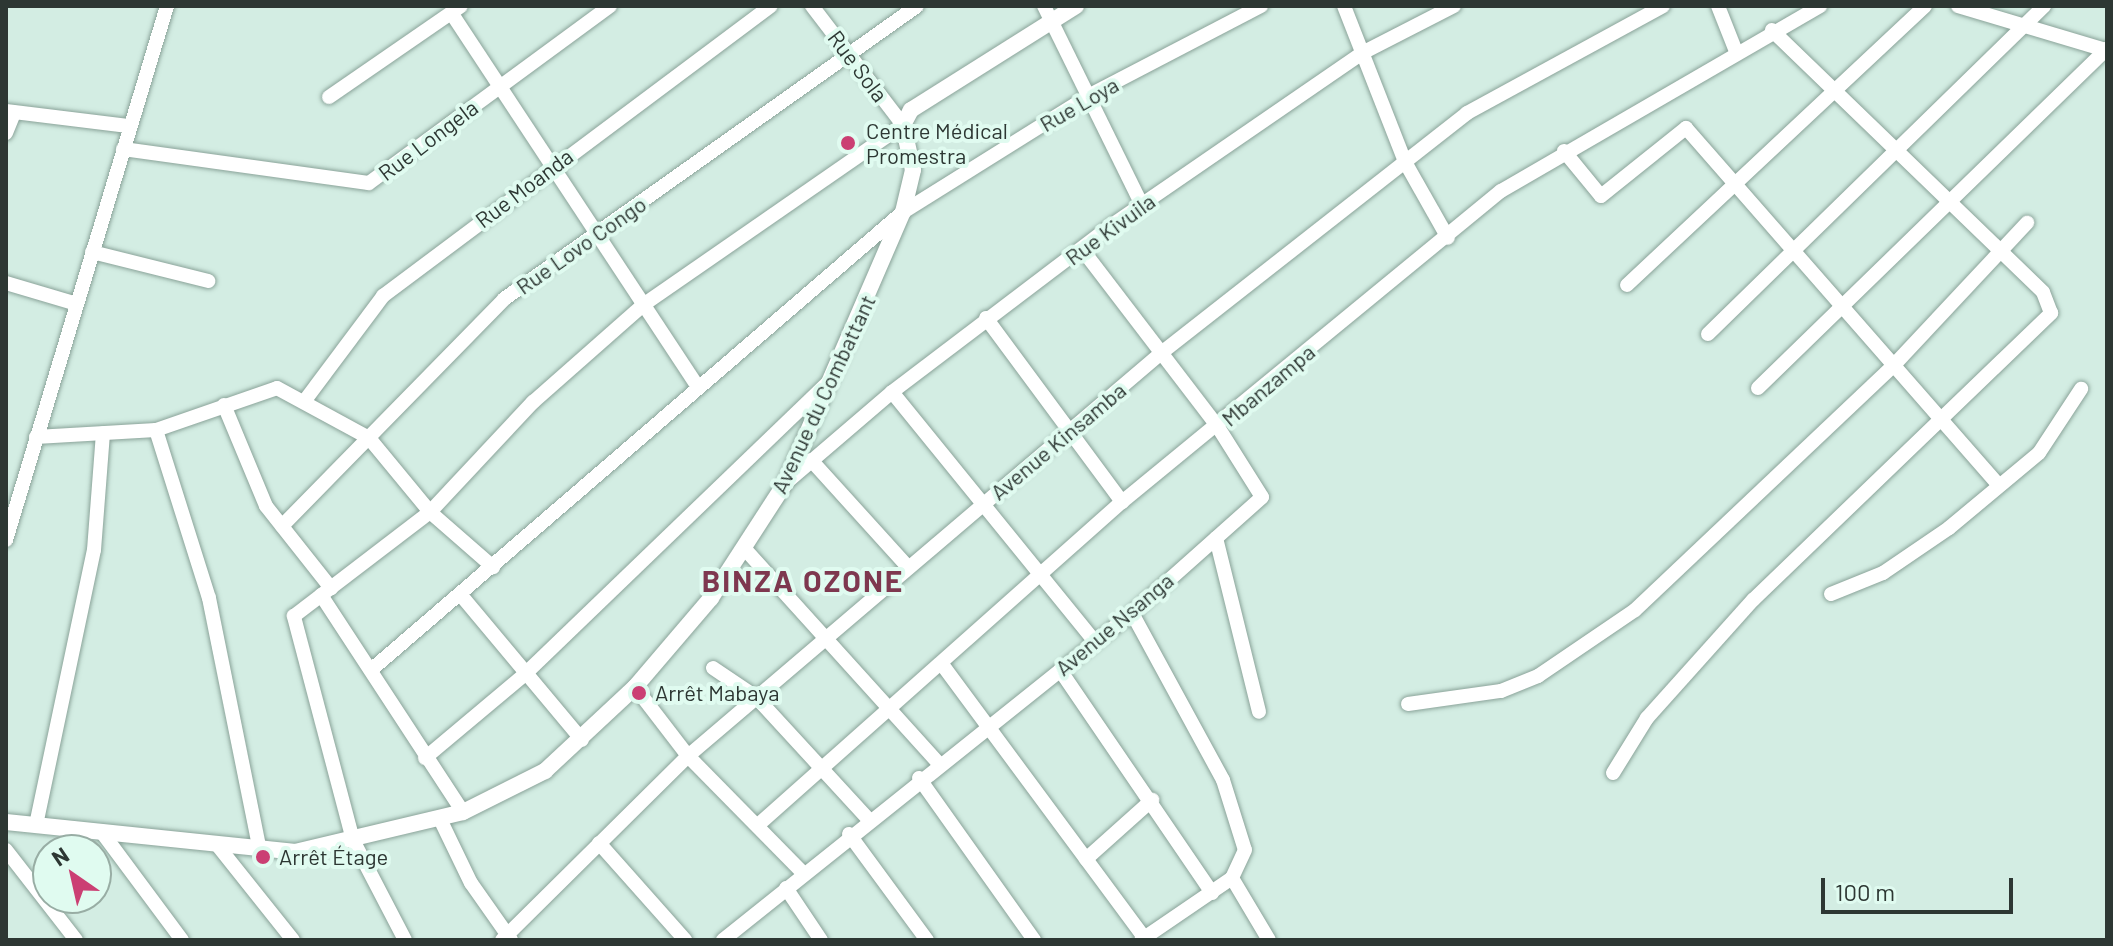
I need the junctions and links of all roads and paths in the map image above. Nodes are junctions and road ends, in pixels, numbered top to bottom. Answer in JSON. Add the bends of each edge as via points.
{"nodes":[{"id":1,"x":167,"y":6,"type":"edge"},
{"id":2,"x":610,"y":6,"type":"edge"},
{"id":3,"x":771,"y":6,"type":"edge"},
{"id":4,"x":812,"y":6,"type":"edge"},
{"id":5,"x":917,"y":6,"type":"edge"},
{"id":6,"x":1076,"y":6,"type":"edge"},
{"id":7,"x":1261,"y":6,"type":"edge"},
{"id":8,"x":1344,"y":6,"type":"edge"},
{"id":9,"x":1454,"y":6,"type":"edge"},
{"id":10,"x":1663,"y":6,"type":"edge"},
{"id":11,"x":1718,"y":6,"type":"edge"},
{"id":12,"x":1820,"y":6,"type":"edge"},
{"id":13,"x":1925,"y":6,"type":"edge"},
{"id":14,"x":1958,"y":6,"type":"edge"},
{"id":15,"x":2044,"y":6,"type":"edge"},
{"id":16,"x":456,"y":10,"type":"edge"},
{"id":17,"x":1048,"y":13,"type":"edge"},
{"id":18,"x":2023,"y":26,"type":"junction"},
{"id":19,"x":1772,"y":30,"type":"junction"},
{"id":20,"x":1735,"y":49,"type":"junction"},
{"id":21,"x":2106,"y":50,"type":"edge"},
{"id":22,"x":1364,"y":52,"type":"junction"},
{"id":23,"x":849,"y":53,"type":"junction"},
{"id":24,"x":499,"y":86,"type":"junction"},
{"id":25,"x":1833,"y":89,"type":"junction"},
{"id":26,"x":1090,"y":95,"type":"junction"},
{"id":27,"x":329,"y":97,"type":"dead end"},
{"id":28,"x":10,"y":112,"type":"edge"},
{"id":29,"x":903,"y":125,"type":"junction"},
{"id":30,"x":128,"y":126,"type":"junction"},
{"id":31,"x":6,"y":133,"type":"edge"},
{"id":32,"x":123,"y":149,"type":"junction"},
{"id":33,"x":1897,"y":150,"type":"junction"},
{"id":34,"x":1564,"y":151,"type":"junction"},
{"id":35,"x":1405,"y":162,"type":"junction"},
{"id":36,"x":554,"y":165,"type":"junction"},
{"id":37,"x":1738,"y":184,"type":"junction"},
{"id":38,"x":1950,"y":203,"type":"junction"},
{"id":39,"x":1142,"y":205,"type":"junction"},
{"id":40,"x":903,"y":212,"type":"junction"},
{"id":41,"x":2027,"y":223,"type":"dead end"},
{"id":42,"x":601,"y":233,"type":"junction"},
{"id":43,"x":1448,"y":238,"type":"junction"},
{"id":44,"x":1082,"y":249,"type":"junction"},
{"id":45,"x":92,"y":252,"type":"junction"},
{"id":46,"x":1799,"y":253,"type":"junction"},
{"id":47,"x":2000,"y":256,"type":"junction"},
{"id":48,"x":208,"y":281,"type":"dead end"},
{"id":49,"x":6,"y":283,"type":"edge"},
{"id":50,"x":1627,"y":285,"type":"dead end"},
{"id":51,"x":77,"y":304,"type":"junction"},
{"id":52,"x":643,"y":305,"type":"junction"},
{"id":53,"x":1845,"y":308,"type":"junction"},
{"id":54,"x":986,"y":318,"type":"junction"},
{"id":55,"x":1708,"y":334,"type":"dead end"},
{"id":56,"x":1160,"y":354,"type":"junction"},
{"id":57,"x":1894,"y":365,"type":"junction"},
{"id":58,"x":835,"y":376,"type":"junction"},
{"id":59,"x":697,"y":385,"type":"junction"},
{"id":60,"x":1758,"y":388,"type":"dead end"},
{"id":61,"x":2081,"y":389,"type":"dead end"},
{"id":62,"x":892,"y":392,"type":"junction"},
{"id":63,"x":306,"y":399,"type":"junction"},
{"id":64,"x":224,"y":405,"type":"junction"},
{"id":65,"x":1945,"y":421,"type":"junction"},
{"id":66,"x":1218,"y":427,"type":"junction"},
{"id":67,"x":156,"y":430,"type":"junction"},
{"id":68,"x":1073,"y":432,"type":"junction"},
{"id":69,"x":103,"y":433,"type":"junction"},
{"id":70,"x":36,"y":437,"type":"junction"},
{"id":71,"x":369,"y":438,"type":"junction"},
{"id":72,"x":811,"y":460,"type":"junction"},
{"id":73,"x":786,"y":482,"type":"junction"},
{"id":74,"x":1999,"y":485,"type":"junction"},
{"id":75,"x":1122,"y":502,"type":"junction"},
{"id":76,"x":985,"y":503,"type":"junction"},
{"id":77,"x":11,"y":504,"type":"edge"},
{"id":78,"x":430,"y":512,"type":"junction"},
{"id":79,"x":282,"y":526,"type":"junction"},
{"id":80,"x":1216,"y":538,"type":"junction"},
{"id":81,"x":6,"y":540,"type":"edge"},
{"id":82,"x":744,"y":548,"type":"junction"},
{"id":83,"x":493,"y":567,"type":"junction"},
{"id":84,"x":908,"y":567,"type":"junction"},
{"id":85,"x":1044,"y":575,"type":"junction"},
{"id":86,"x":326,"y":591,"type":"junction"},
{"id":87,"x":460,"y":594,"type":"junction"},
{"id":88,"x":1831,"y":594,"type":"dead end"},
{"id":89,"x":1132,"y":613,"type":"junction"},
{"id":90,"x":825,"y":636,"type":"junction"},
{"id":91,"x":1094,"y":641,"type":"junction"},
{"id":92,"x":944,"y":667,"type":"junction"},
{"id":93,"x":713,"y":668,"type":"dead end"},
{"id":94,"x":371,"y":670,"type":"junction"},
{"id":95,"x":1060,"y":670,"type":"junction"},
{"id":96,"x":525,"y":674,"type":"junction"},
{"id":97,"x":635,"y":687,"type":"junction"},
{"id":98,"x":756,"y":697,"type":"junction"},
{"id":99,"x":1408,"y":704,"type":"dead end"},
{"id":100,"x":891,"y":711,"type":"junction"},
{"id":101,"x":1259,"y":712,"type":"dead end"},
{"id":102,"x":988,"y":726,"type":"junction"},
{"id":103,"x":582,"y":740,"type":"junction"},
{"id":104,"x":688,"y":756,"type":"junction"},
{"id":105,"x":425,"y":758,"type":"junction"},
{"id":106,"x":938,"y":763,"type":"junction"},
{"id":107,"x":821,"y":771,"type":"junction"},
{"id":108,"x":1613,"y":773,"type":"dead end"},
{"id":109,"x":919,"y":778,"type":"junction"},
{"id":110,"x":1152,"y":800,"type":"junction"},
{"id":111,"x":463,"y":812,"type":"junction"},
{"id":112,"x":440,"y":819,"type":"junction"},
{"id":113,"x":868,"y":819,"type":"junction"},
{"id":114,"x":6,"y":822,"type":"edge"},
{"id":115,"x":759,"y":824,"type":"junction"},
{"id":116,"x":36,"y":825,"type":"junction"},
{"id":117,"x":101,"y":831,"type":"junction"},
{"id":118,"x":849,"y":834,"type":"junction"},
{"id":119,"x":353,"y":840,"type":"junction"},
{"id":120,"x":599,"y":843,"type":"junction"},
{"id":121,"x":218,"y":846,"type":"junction"},
{"id":122,"x":6,"y":850,"type":"edge"},
{"id":123,"x":260,"y":850,"type":"junction"},
{"id":124,"x":1086,"y":859,"type":"junction"},
{"id":125,"x":803,"y":873,"type":"junction"},
{"id":126,"x":1232,"y":878,"type":"junction"},
{"id":127,"x":786,"y":888,"type":"junction"},
{"id":128,"x":1212,"y":893,"type":"junction"},
{"id":129,"x":507,"y":938,"type":"edge"},
{"id":130,"x":1144,"y":939,"type":"edge"},
{"id":131,"x":76,"y":940,"type":"edge"},
{"id":132,"x":182,"y":940,"type":"edge"},
{"id":133,"x":293,"y":940,"type":"edge"},
{"id":134,"x":405,"y":940,"type":"edge"},
{"id":135,"x":685,"y":940,"type":"edge"},
{"id":136,"x":723,"y":940,"type":"edge"},
{"id":137,"x":821,"y":940,"type":"edge"},
{"id":138,"x":927,"y":940,"type":"edge"},
{"id":139,"x":1034,"y":940,"type":"edge"},
{"id":140,"x":1269,"y":940,"type":"edge"}],
"edges":[{"from":1,"to":30,"type":"street"},
{"from":2,"to":24,"type":"street","name":"Rue Longela"},
{"from":3,"to":36,"type":"street","name":"Rue Moanda"},
{"from":4,"to":23,"type":"street","name":"Rue Sola"},
{"from":5,"to":23,"type":"street","name":"Rue Lovo Congo"},
{"from":6,"to":17,"type":"street"},
{"from":7,"to":26,"type":"street","name":"Rue Loya"},
{"from":8,"to":22,"type":"street"},
{"from":9,"to":22,"type":"street","name":"Rue Kivuila"},
{"from":10,"to":35,"type":"street","name":"Avenue Kinsamba","via":[[1509,86]]},
{"from":11,"to":20,"type":"street"},
{"from":12,"to":19,"type":"street","name":"Mbanzampa"},
{"from":13,"to":25,"type":"street"},
{"from":14,"to":18,"type":"street"},
{"from":15,"to":18,"type":"street"},
{"from":16,"to":24,"type":"street"},
{"from":16,"to":27,"type":"street"},
{"from":17,"to":26,"type":"street"},
{"from":17,"to":29,"type":"street","via":[[928,95]]},
{"from":18,"to":21,"type":"street"},
{"from":18,"to":33,"type":"street"},
{"from":19,"to":20,"type":"street","name":"Mbanzampa"},
{"from":19,"to":25,"type":"street"},
{"from":20,"to":34,"type":"street","name":"Mbanzampa"},
{"from":21,"to":38,"type":"street"},
{"from":22,"to":35,"type":"street"},
{"from":22,"to":39,"type":"street","name":"Rue Kivuila"},
{"from":23,"to":29,"type":"street","name":"Rue Sola"},
{"from":23,"to":42,"type":"street","name":"Rue Lovo Congo"},
{"from":24,"to":32,"type":"street","name":"Rue Longela","via":[[369,183]]},
{"from":24,"to":36,"type":"street"},
{"from":25,"to":33,"type":"street"},
{"from":25,"to":37,"type":"street"},
{"from":26,"to":39,"type":"street"},
{"from":26,"to":40,"type":"street","name":"Rue Loya"},
{"from":28,"to":30,"type":"street"},
{"from":28,"to":31,"type":"street"},
{"from":29,"to":40,"type":"street","name":"Avenue du Combattant","via":[[913,170]]},
{"from":29,"to":52,"type":"street"},
{"from":30,"to":32,"type":"street"},
{"from":32,"to":45,"type":"street"},
{"from":33,"to":38,"type":"street"},
{"from":33,"to":46,"type":"street"},
{"from":34,"to":37,"type":"street","via":[[1601,196],[1686,128]]},
{"from":34,"to":43,"type":"street","name":"Mbanzampa","via":[[1501,191]]},
{"from":35,"to":43,"type":"street"},
{"from":35,"to":56,"type":"street","name":"Avenue Kinsamba"},
{"from":36,"to":42,"type":"street"},
{"from":36,"to":63,"type":"street","name":"Rue Moanda","via":[[383,296]]},
{"from":37,"to":46,"type":"street"},
{"from":37,"to":50,"type":"street"},
{"from":38,"to":47,"type":"street"},
{"from":38,"to":53,"type":"street"},
{"from":39,"to":44,"type":"street","name":"Rue Kivuila"},
{"from":40,"to":58,"type":"street","name":"Avenue du Combattant"},
{"from":40,"to":59,"type":"street","name":"Rue Loya"},
{"from":41,"to":47,"type":"street"},
{"from":42,"to":52,"type":"street"},
{"from":42,"to":71,"type":"street","name":"Rue Lovo Congo","via":[[504,299]]},
{"from":43,"to":66,"type":"street","name":"Mbanzampa"},
{"from":44,"to":54,"type":"street","name":"Rue Kivuila"},
{"from":44,"to":56,"type":"street","name":"Avenue Nsanga"},
{"from":45,"to":48,"type":"street"},
{"from":45,"to":51,"type":"street"},
{"from":46,"to":53,"type":"street"},
{"from":46,"to":55,"type":"street"},
{"from":47,"to":57,"type":"street"},
{"from":47,"to":65,"type":"street","via":[[2043,292],[2051,313]]},
{"from":49,"to":51,"type":"street"},
{"from":51,"to":70,"type":"street"},
{"from":52,"to":59,"type":"street"},
{"from":52,"to":78,"type":"street","via":[[533,402]]},
{"from":53,"to":57,"type":"street"},
{"from":53,"to":60,"type":"street"},
{"from":54,"to":62,"type":"street","name":"Rue Kivuila"},
{"from":54,"to":68,"type":"street"},
{"from":56,"to":66,"type":"street","name":"Avenue Nsanga"},
{"from":56,"to":68,"type":"street","name":"Avenue Kinsamba"},
{"from":57,"to":65,"type":"street"},
{"from":57,"to":99,"type":"street","via":[[1686,564],[1574,656],[1501,691]]},
{"from":58,"to":73,"type":"street","name":"Avenue du Combattant"},
{"from":58,"to":96,"type":"street"},
{"from":59,"to":83,"type":"street","name":"Rue Loya"},
{"from":61,"to":74,"type":"street","via":[[2039,453]]},
{"from":62,"to":72,"type":"street","name":"Rue Kivuila"},
{"from":62,"to":76,"type":"street"},
{"from":63,"to":64,"type":"street","via":[[266,388]]},
{"from":63,"to":71,"type":"street"},
{"from":64,"to":67,"type":"street"},
{"from":64,"to":79,"type":"street","via":[[260,496]]},
{"from":65,"to":74,"type":"street"},
{"from":65,"to":108,"type":"street","via":[[1753,600],[1647,718]]},
{"from":66,"to":75,"type":"street","name":"Mbanzampa"},
{"from":66,"to":80,"type":"street","name":"Avenue Nsanga","via":[[1262,492]]},
{"from":67,"to":69,"type":"street"},
{"from":67,"to":123,"type":"street","via":[[209,598]]},
{"from":68,"to":75,"type":"street"},
{"from":68,"to":76,"type":"street","name":"Avenue Kinsamba"},
{"from":69,"to":70,"type":"street"},
{"from":69,"to":116,"type":"street","via":[[94,550]]},
{"from":70,"to":77,"type":"street"},
{"from":71,"to":78,"type":"street"},
{"from":71,"to":79,"type":"street","name":"Rue Lovo Congo"},
{"from":72,"to":73,"type":"street","name":"Rue Kivuila"},
{"from":72,"to":84,"type":"street"},
{"from":73,"to":82,"type":"street","name":"Avenue du Combattant"},
{"from":74,"to":88,"type":"street","via":[[1907,559]]},
{"from":75,"to":85,"type":"street","name":"Mbanzampa"},
{"from":76,"to":84,"type":"street","name":"Avenue Kinsamba"},
{"from":76,"to":85,"type":"street"},
{"from":77,"to":81,"type":"street"},
{"from":78,"to":83,"type":"street"},
{"from":78,"to":86,"type":"street"},
{"from":79,"to":86,"type":"street"},
{"from":80,"to":89,"type":"street","name":"Avenue Nsanga"},
{"from":80,"to":101,"type":"street"},
{"from":82,"to":90,"type":"street"},
{"from":82,"to":97,"type":"street","name":"Avenue du Combattant"},
{"from":83,"to":87,"type":"street","name":"Rue Loya"},
{"from":84,"to":90,"type":"street","name":"Avenue Kinsamba"},
{"from":85,"to":91,"type":"street"},
{"from":85,"to":92,"type":"street","name":"Mbanzampa"},
{"from":86,"to":94,"type":"street"},
{"from":86,"to":119,"type":"street","via":[[293,622]]},
{"from":87,"to":94,"type":"street","name":"Rue Loya"},
{"from":87,"to":96,"type":"street"},
{"from":89,"to":91,"type":"street","name":"Avenue Nsanga"},
{"from":89,"to":126,"type":"street","via":[[1223,780],[1245,850]]},
{"from":90,"to":98,"type":"street","name":"Avenue Kinsamba"},
{"from":90,"to":100,"type":"street"},
{"from":91,"to":95,"type":"street","name":"Avenue Nsanga"},
{"from":92,"to":100,"type":"street","name":"Mbanzampa"},
{"from":92,"to":102,"type":"street"},
{"from":93,"to":98,"type":"street"},
{"from":94,"to":105,"type":"street"},
{"from":95,"to":102,"type":"street","name":"Avenue Nsanga"},
{"from":95,"to":110,"type":"street"},
{"from":96,"to":103,"type":"street"},
{"from":96,"to":105,"type":"street"},
{"from":97,"to":103,"type":"street","name":"Avenue du Combattant"},
{"from":97,"to":104,"type":"street"},
{"from":98,"to":104,"type":"street","name":"Avenue Kinsamba"},
{"from":98,"to":107,"type":"street"},
{"from":100,"to":106,"type":"street"},
{"from":100,"to":107,"type":"street","name":"Mbanzampa"},
{"from":102,"to":106,"type":"street","name":"Avenue Nsanga"},
{"from":102,"to":124,"type":"street"},
{"from":103,"to":111,"type":"street","name":"Avenue du Combattant","via":[[516,790]]},
{"from":104,"to":115,"type":"street"},
{"from":104,"to":120,"type":"street","name":"Avenue Kinsamba"},
{"from":105,"to":111,"type":"street"},
{"from":106,"to":109,"type":"street","name":"Avenue Nsanga"},
{"from":107,"to":113,"type":"street"},
{"from":107,"to":115,"type":"street","name":"Mbanzampa"},
{"from":109,"to":113,"type":"street","name":"Avenue Nsanga"},
{"from":109,"to":139,"type":"street"},
{"from":110,"to":124,"type":"street"},
{"from":110,"to":128,"type":"street"},
{"from":111,"to":112,"type":"street","name":"Avenue du Combattant"},
{"from":112,"to":119,"type":"street","name":"Avenue du Combattant"},
{"from":112,"to":129,"type":"street","via":[[471,883]]},
{"from":113,"to":118,"type":"street","name":"Avenue Nsanga"},
{"from":114,"to":116,"type":"street","name":"Avenue du Combattant"},
{"from":115,"to":125,"type":"street"},
{"from":116,"to":117,"type":"street","name":"Avenue du Combattant"},
{"from":117,"to":121,"type":"street","name":"Avenue du Combattant"},
{"from":117,"to":132,"type":"street"},
{"from":118,"to":125,"type":"street","name":"Avenue Nsanga"},
{"from":118,"to":138,"type":"street"},
{"from":119,"to":123,"type":"street","name":"Avenue du Combattant"},
{"from":119,"to":134,"type":"street"},
{"from":120,"to":129,"type":"street","name":"Avenue Kinsamba"},
{"from":120,"to":135,"type":"street"},
{"from":121,"to":123,"type":"street","name":"Avenue du Combattant"},
{"from":121,"to":133,"type":"street"},
{"from":122,"to":131,"type":"street"},
{"from":124,"to":130,"type":"street"},
{"from":125,"to":127,"type":"street","name":"Avenue Nsanga"},
{"from":126,"to":128,"type":"street"},
{"from":126,"to":140,"type":"street"},
{"from":127,"to":136,"type":"street","name":"Avenue Nsanga"},
{"from":127,"to":137,"type":"street"},
{"from":128,"to":130,"type":"street"}]}
